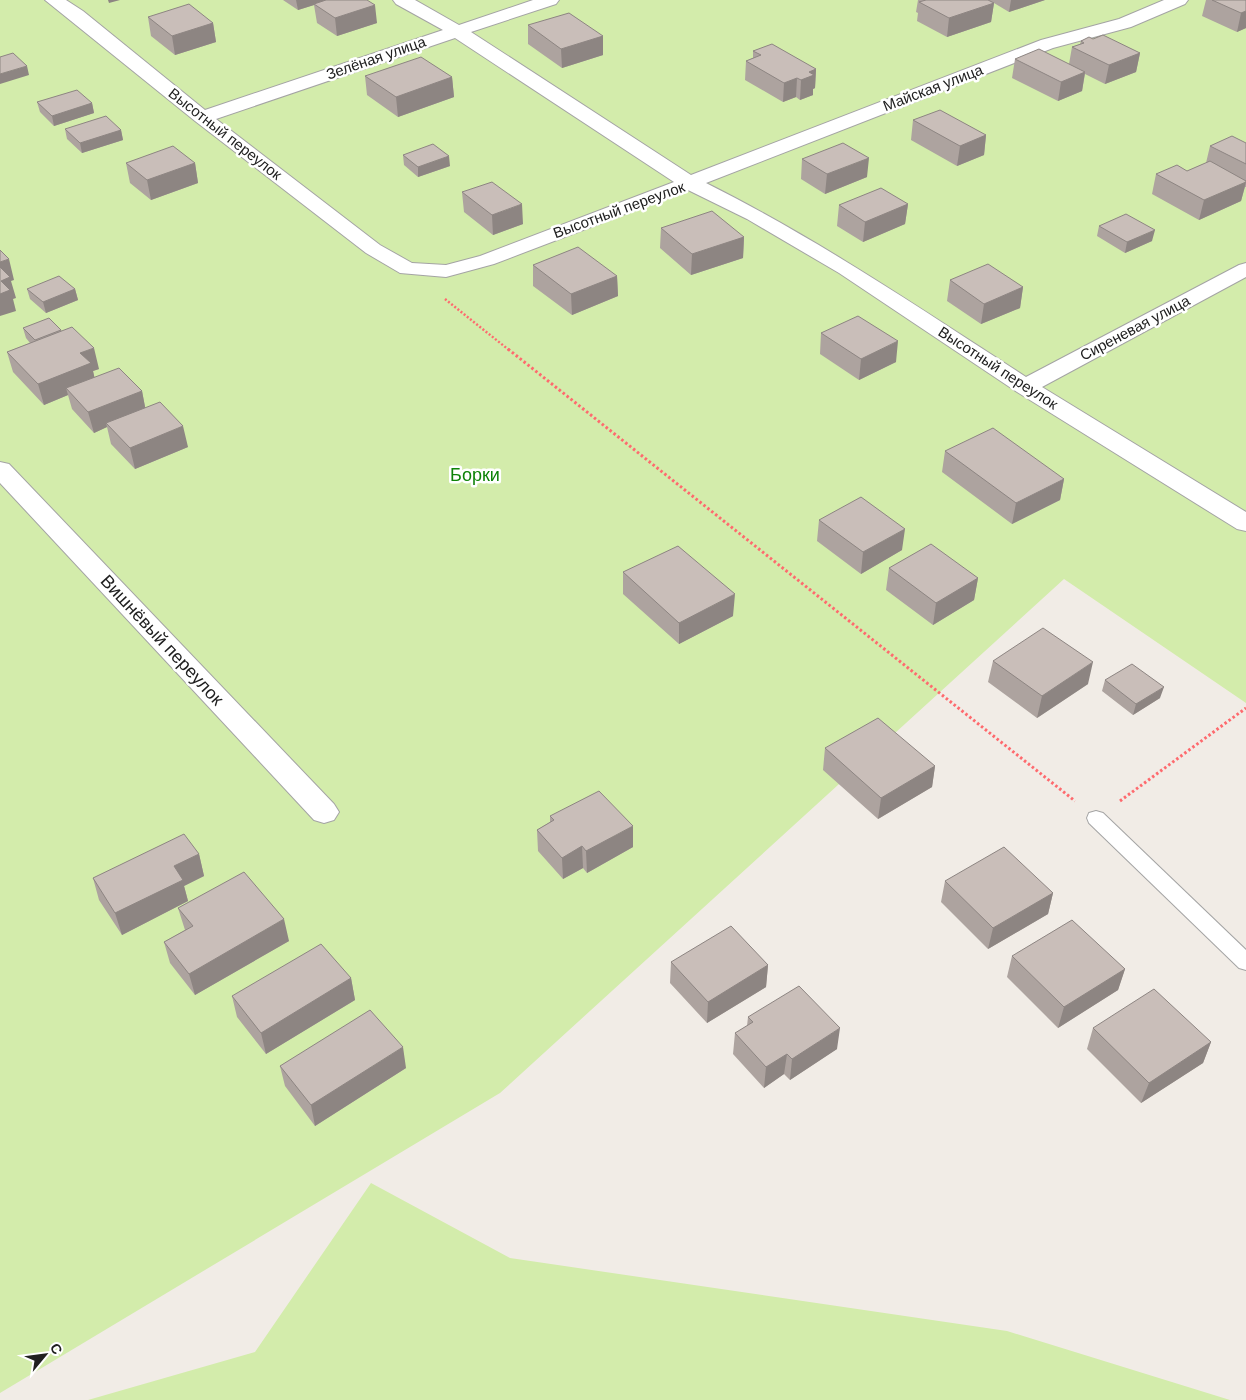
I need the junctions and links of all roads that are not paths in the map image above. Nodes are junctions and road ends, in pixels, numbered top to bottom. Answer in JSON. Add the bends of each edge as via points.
{"nodes":[{"id":1,"x":54,"y":0,"type":"edge"},
{"id":2,"x":402,"y":0,"type":"edge"},
{"id":3,"x":550,"y":0,"type":"edge"},
{"id":4,"x":1179,"y":0,"type":"edge"},
{"id":5,"x":457,"y":31,"type":"junction"},
{"id":6,"x":202,"y":116,"type":"junction"},
{"id":7,"x":690,"y":183,"type":"junction"},
{"id":8,"x":1246,"y":269,"type":"edge"},
{"id":9,"x":1025,"y":387,"type":"junction"},
{"id":10,"x":0,"y":469,"type":"edge"},
{"id":11,"x":1246,"y":523,"type":"edge"},
{"id":12,"x":324,"y":812,"type":"dead end"},
{"id":13,"x":1096,"y":818,"type":"road end"},
{"id":14,"x":1246,"y":962,"type":"edge"}],
"edges":[{"from":1,"to":6,"type":"street","name":"Высотный переулок"},
{"from":2,"to":5,"type":"street"},
{"from":3,"to":5,"type":"street","name":"Зелёная улица"},
{"from":4,"to":7,"type":"street","name":"Майская улица","via":[[1125,24],[1047,44]]},
{"from":5,"to":6,"type":"street","name":"Зелёная улица"},
{"from":5,"to":7,"type":"street"},
{"from":6,"to":7,"type":"street","name":"Высотный переулок","via":[[373,249],[407,269],[446,271],[487,260]]},
{"from":7,"to":9,"type":"street","name":"Высотный переулок","via":[[754,215],[846,269]]},
{"from":8,"to":9,"type":"street","name":"Сиреневая улица"},
{"from":9,"to":11,"type":"street","name":"Высотный переулок"},
{"from":10,"to":12,"type":"street","name":"Вишнёвый переулок"},
{"from":13,"to":14,"type":"lane"}]}
